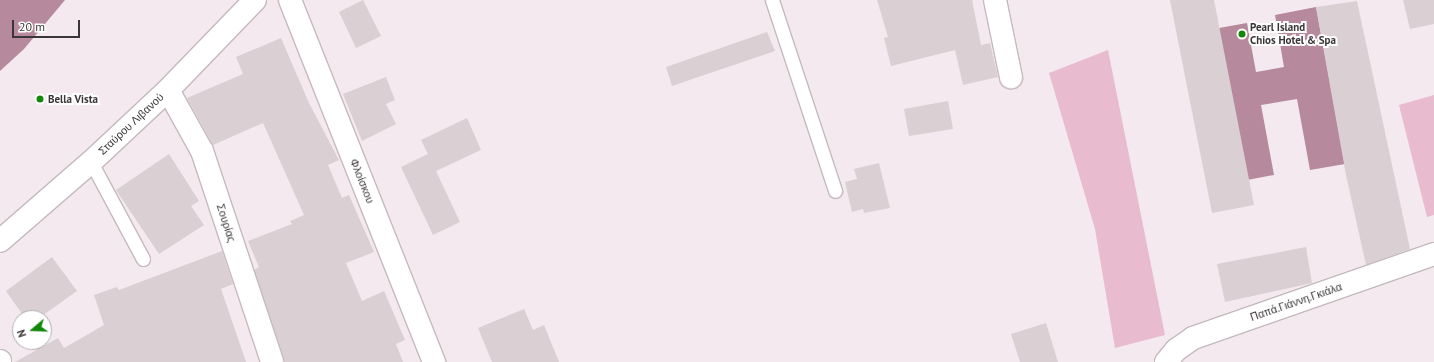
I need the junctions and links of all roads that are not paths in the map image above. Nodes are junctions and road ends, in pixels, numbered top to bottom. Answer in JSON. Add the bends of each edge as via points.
{"nodes":[{"id":1,"x":255,"y":0,"type":"edge"},
{"id":2,"x":290,"y":0,"type":"edge"},
{"id":3,"x":772,"y":0,"type":"edge"},
{"id":4,"x":995,"y":0,"type":"edge"},
{"id":5,"x":1011,"y":76,"type":"dead end"},
{"id":6,"x":168,"y":90,"type":"junction"},
{"id":7,"x":91,"y":162,"type":"junction"},
{"id":8,"x":835,"y":191,"type":"dead end"},
{"id":9,"x":0,"y":241,"type":"edge"},
{"id":10,"x":1434,"y":254,"type":"edge"},
{"id":11,"x":143,"y":260,"type":"dead end"},
{"id":12,"x":272,"y":362,"type":"edge"},
{"id":13,"x":434,"y":362,"type":"edge"},
{"id":14,"x":1166,"y":362,"type":"edge"}],
"edges":[{"from":1,"to":6,"type":"street","name":"Σταύρου Λιβανού"},
{"from":2,"to":13,"type":"street","name":"Φλοίσκου"},
{"from":3,"to":8,"type":"lane"},
{"from":4,"to":5,"type":"street"},
{"from":6,"to":7,"type":"street","name":"Σταύρου Λιβανού"},
{"from":6,"to":12,"type":"street","name":"Σουρίας","via":[[202,150]]},
{"from":7,"to":9,"type":"street","name":"Σταύρου Λιβανού"},
{"from":7,"to":11,"type":"lane"},
{"from":10,"to":14,"type":"street","name":"Παπά.Γιάννη.Γκιάλα","via":[[1193,338],[1176,350]]}]}
